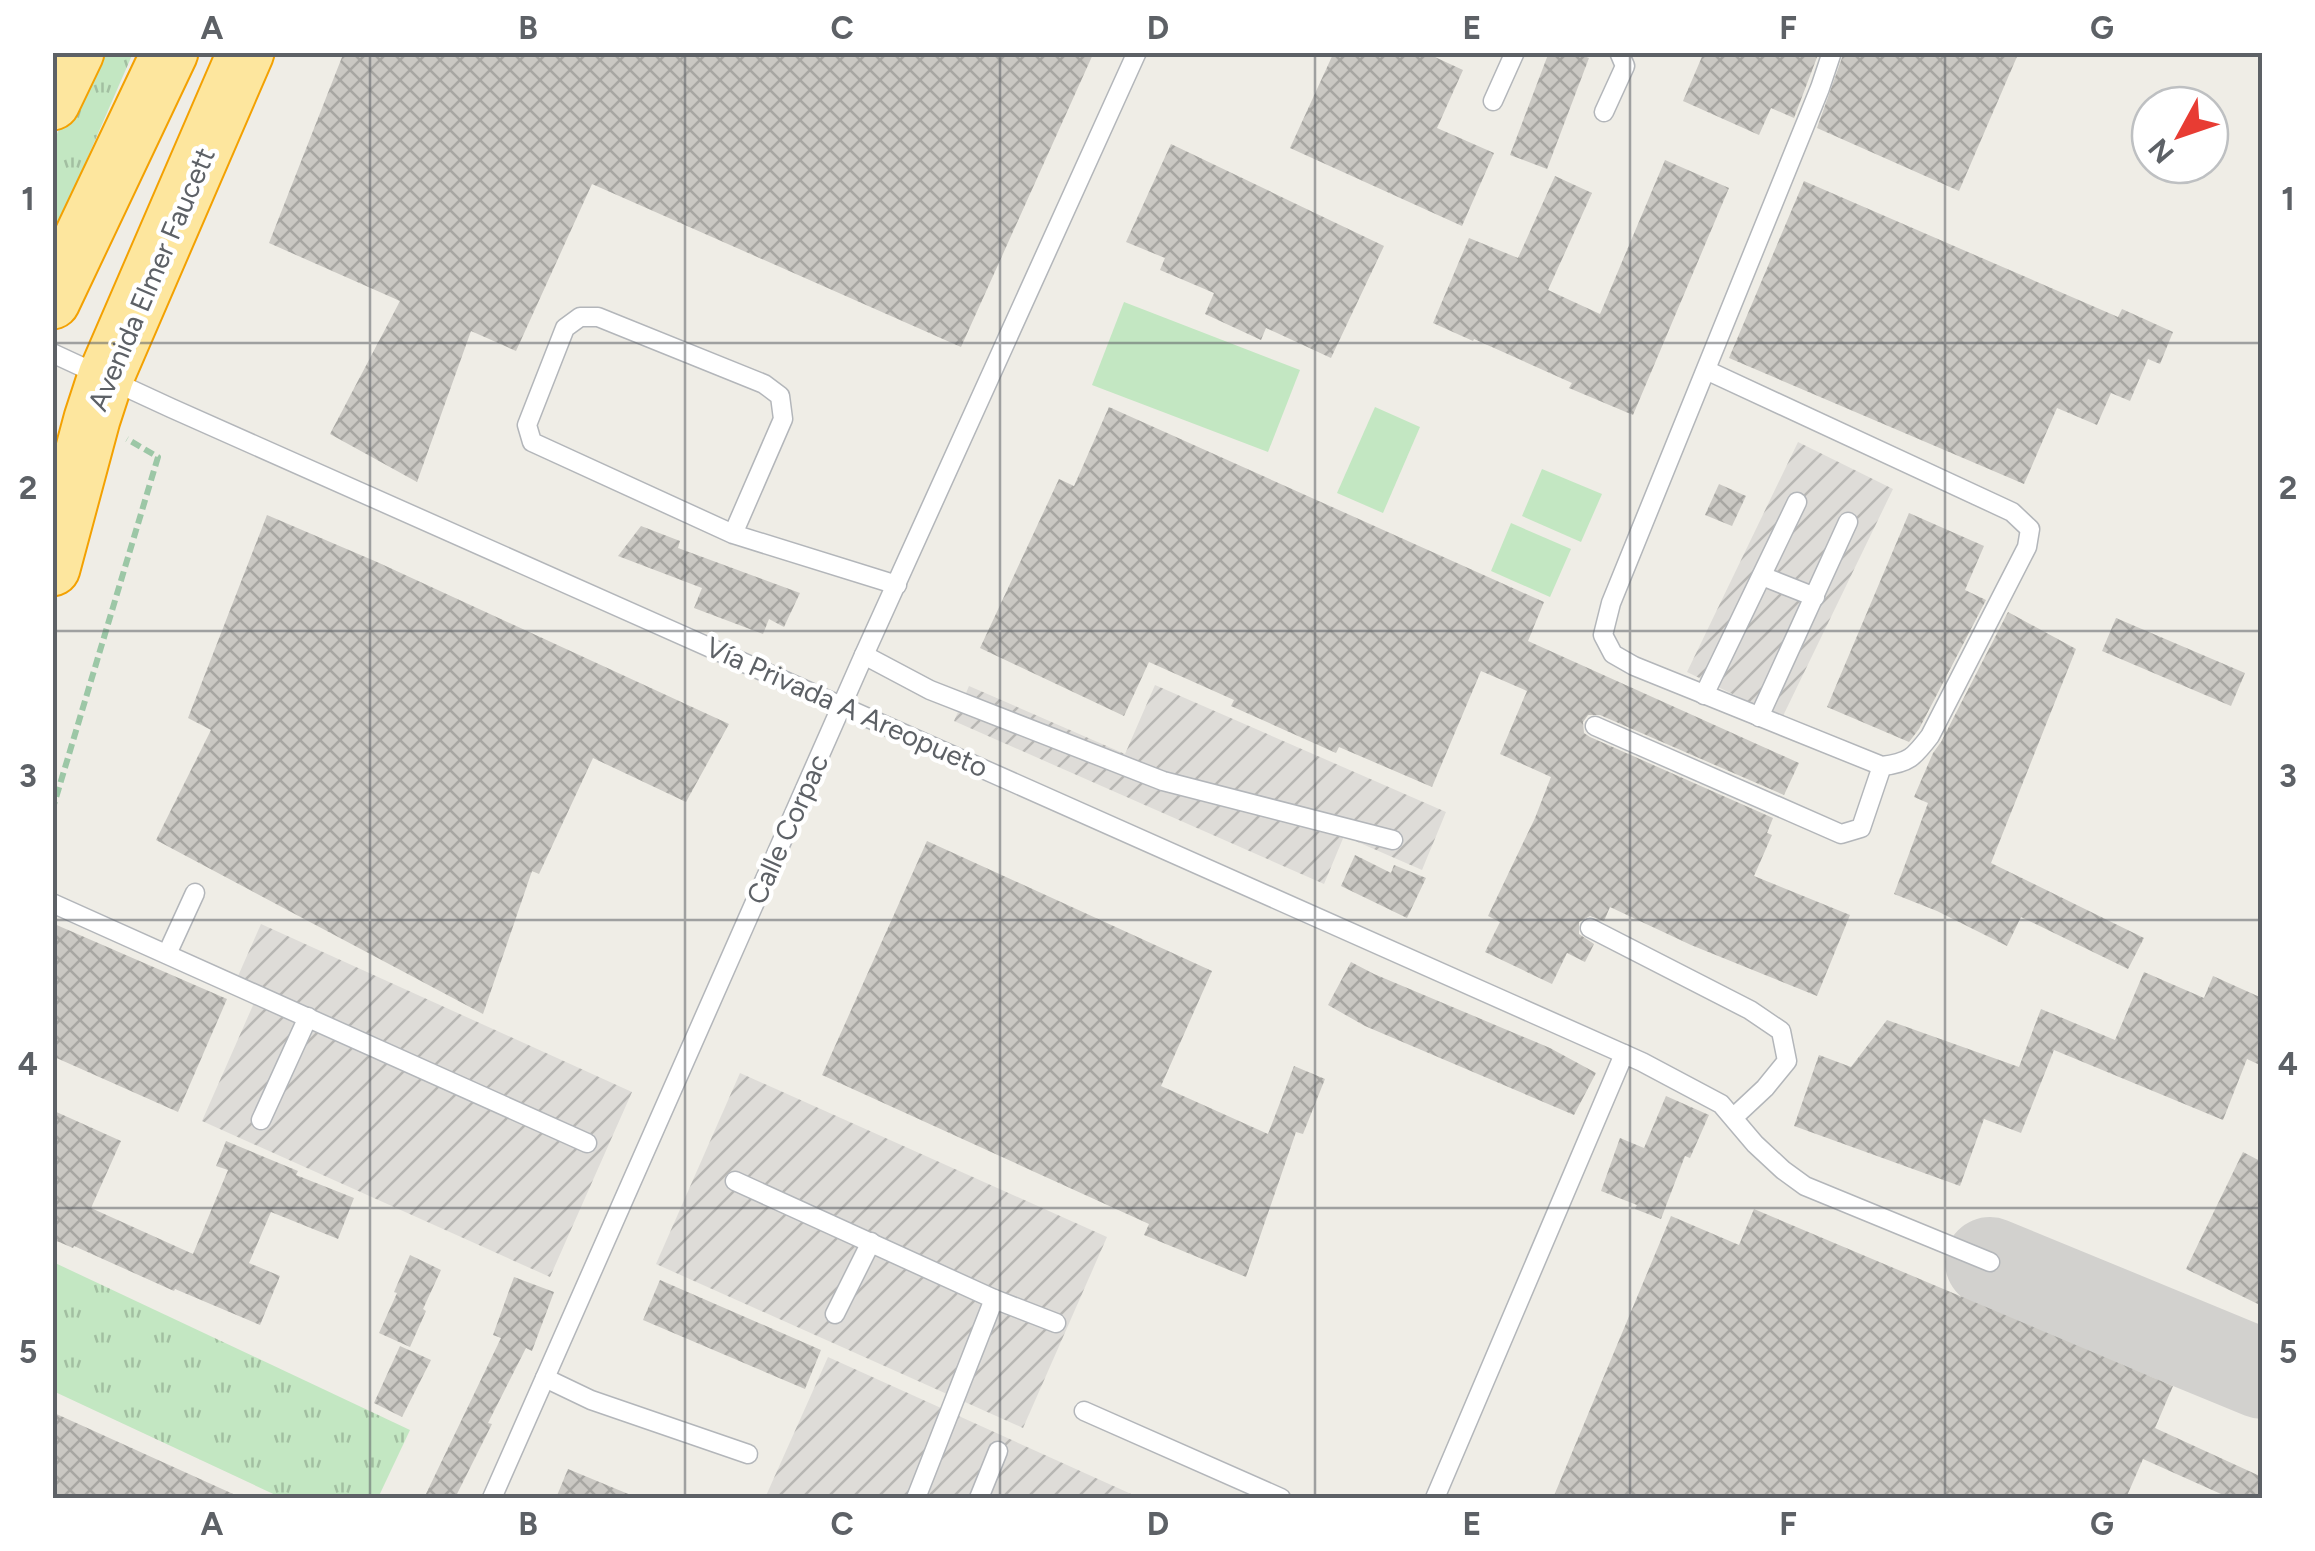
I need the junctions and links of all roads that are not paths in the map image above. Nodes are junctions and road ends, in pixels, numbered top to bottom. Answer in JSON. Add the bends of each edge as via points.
{"nodes":[{"id":1,"x":76,"y":52,"type":"edge"},
{"id":2,"x":170,"y":52,"type":"edge"},
{"id":3,"x":246,"y":52,"type":"edge"},
{"id":4,"x":1137,"y":52,"type":"edge"},
{"id":5,"x":1515,"y":52,"type":"edge"},
{"id":6,"x":1619,"y":52,"type":"edge"},
{"id":7,"x":1832,"y":52,"type":"edge"},
{"id":8,"x":1493,"y":101,"type":"dead end"},
{"id":9,"x":52,"y":102,"type":"edge"},
{"id":10,"x":1604,"y":112,"type":"dead end"},
{"id":11,"x":52,"y":301,"type":"edge"},
{"id":12,"x":52,"y":352,"type":"edge"},
{"id":13,"x":1706,"y":370,"type":"junction"},
{"id":14,"x":106,"y":376,"type":"junction"},
{"id":15,"x":1797,"y":502,"type":"dead end"},
{"id":16,"x":1848,"y":522,"type":"dead end"},
{"id":17,"x":733,"y":534,"type":"junction"},
{"id":18,"x":52,"y":568,"type":"edge"},
{"id":19,"x":1762,"y":576,"type":"junction"},
{"id":20,"x":897,"y":585,"type":"junction"},
{"id":21,"x":1815,"y":597,"type":"junction"},
{"id":22,"x":864,"y":655,"type":"junction"},
{"id":23,"x":1704,"y":695,"type":"junction"},
{"id":24,"x":842,"y":705,"type":"junction"},
{"id":25,"x":1758,"y":716,"type":"junction"},
{"id":26,"x":1594,"y":726,"type":"dead end"},
{"id":27,"x":1882,"y":766,"type":"junction"},
{"id":28,"x":1394,"y":840,"type":"dead end"},
{"id":29,"x":195,"y":893,"type":"dead end"},
{"id":30,"x":52,"y":903,"type":"edge"},
{"id":31,"x":1590,"y":928,"type":"dead end"},
{"id":32,"x":167,"y":954,"type":"junction"},
{"id":33,"x":308,"y":1018,"type":"junction"},
{"id":34,"x":1624,"y":1054,"type":"junction"},
{"id":35,"x":1734,"y":1117,"type":"junction"},
{"id":36,"x":260,"y":1120,"type":"dead end"},
{"id":37,"x":586,"y":1143,"type":"dead end"},
{"id":38,"x":735,"y":1180,"type":"dead end"},
{"id":39,"x":871,"y":1242,"type":"junction"},
{"id":40,"x":1990,"y":1262,"type":"dead end"},
{"id":41,"x":994,"y":1299,"type":"junction"},
{"id":42,"x":835,"y":1314,"type":"dead end"},
{"id":43,"x":1056,"y":1322,"type":"dead end"},
{"id":44,"x":545,"y":1378,"type":"junction"},
{"id":45,"x":1084,"y":1411,"type":"dead end"},
{"id":46,"x":998,"y":1451,"type":"dead end"},
{"id":47,"x":748,"y":1454,"type":"dead end"},
{"id":48,"x":492,"y":1498,"type":"edge"},
{"id":49,"x":916,"y":1498,"type":"edge"},
{"id":50,"x":979,"y":1498,"type":"edge"},
{"id":51,"x":1281,"y":1498,"type":"edge"},
{"id":52,"x":1435,"y":1498,"type":"edge"}],
"edges":[{"from":1,"to":9,"type":"highway"},
{"from":2,"to":11,"type":"highway"},
{"from":3,"to":14,"type":"highway","name":"Avenida Elmer Faucett"},
{"from":4,"to":20,"type":"lane","name":"Calle Corpac"},
{"from":5,"to":8,"type":"lane"},
{"from":6,"to":10,"type":"lane","via":[[1625,66]]},
{"from":7,"to":13,"type":"lane","via":[[1731,324]]},
{"from":12,"to":14,"type":"lane","name":"Vía Privada A Areopueto"},
{"from":13,"to":23,"type":"lane","via":[[1603,635],[1613,654]]},
{"from":13,"to":27,"type":"lane","via":[[2012,512],[2030,529],[1930,736],[1903,764]]},
{"from":14,"to":18,"type":"highway","name":"Avenida Elmer Faucett"},
{"from":14,"to":24,"type":"lane","name":"Vía Privada A Areopueto"},
{"from":15,"to":19,"type":"lane"},
{"from":16,"to":21,"type":"lane"},
{"from":17,"to":17,"type":"lane","via":[[532,442],[527,425],[565,328],[580,317],[598,316],[780,396],[783,419]]},
{"from":17,"to":20,"type":"lane"},
{"from":19,"to":21,"type":"lane"},
{"from":19,"to":23,"type":"lane"},
{"from":20,"to":22,"type":"lane","name":"Calle Corpac"},
{"from":21,"to":25,"type":"lane"},
{"from":22,"to":24,"type":"lane","name":"Calle Corpac"},
{"from":22,"to":28,"type":"lane","via":[[930,690],[1163,780]]},
{"from":23,"to":25,"type":"lane"},
{"from":24,"to":34,"type":"lane","name":"Vía Privada A Areopueto"},
{"from":24,"to":44,"type":"lane","name":"Calle Corpac"},
{"from":25,"to":27,"type":"lane"},
{"from":26,"to":27,"type":"lane","via":[[1841,834],[1861,828]]},
{"from":29,"to":32,"type":"lane"},
{"from":30,"to":32,"type":"lane"},
{"from":31,"to":35,"type":"lane","via":[[1781,1030],[1787,1061]]},
{"from":32,"to":33,"type":"lane"},
{"from":33,"to":36,"type":"lane"},
{"from":33,"to":37,"type":"lane"},
{"from":34,"to":35,"type":"lane","name":"Vía Privada A Areopueto","via":[[1707,1094]]},
{"from":34,"to":52,"type":"lane"},
{"from":35,"to":40,"type":"lane","name":"Vía Privada A Areopueto","via":[[1805,1186]]},
{"from":38,"to":39,"type":"lane"},
{"from":39,"to":41,"type":"lane"},
{"from":39,"to":42,"type":"lane"},
{"from":41,"to":43,"type":"lane"},
{"from":41,"to":49,"type":"lane"},
{"from":44,"to":47,"type":"lane"},
{"from":44,"to":48,"type":"lane","name":"Calle Corpac"},
{"from":45,"to":51,"type":"lane"},
{"from":46,"to":50,"type":"lane"}]}
